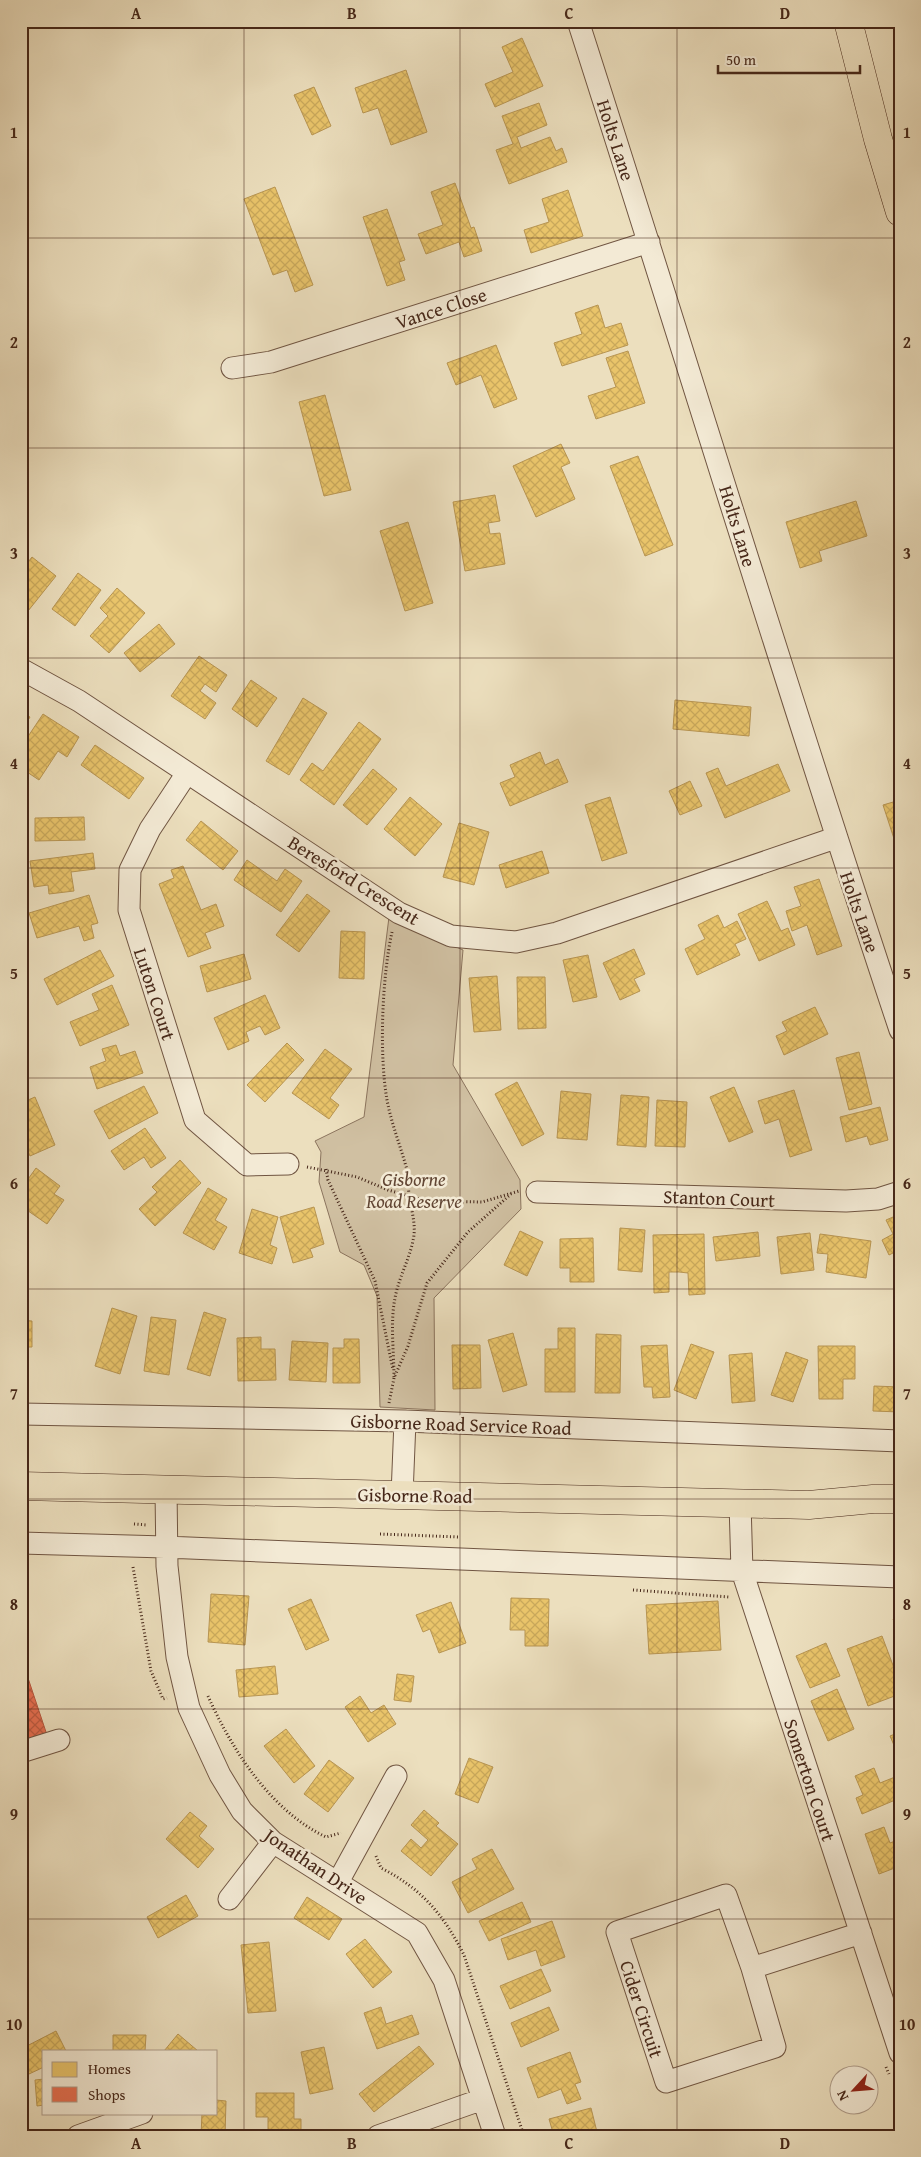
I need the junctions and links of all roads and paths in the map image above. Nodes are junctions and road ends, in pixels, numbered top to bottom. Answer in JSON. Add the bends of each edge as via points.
{"nodes":[{"id":1,"x":578,"y":21,"type":"edge"},
{"id":2,"x":848,"y":21,"type":"edge"},
{"id":3,"x":900,"y":212,"type":"edge"},
{"id":4,"x":649,"y":242,"type":"junction"},
{"id":5,"x":232,"y":368,"type":"dead end"},
{"id":6,"x":21,"y":669,"type":"edge"},
{"id":7,"x":187,"y":773,"type":"junction"},
{"id":8,"x":835,"y":838,"type":"junction"},
{"id":9,"x":397,"y":911,"type":"junction"},
{"id":10,"x":900,"y":1030,"type":"edge"},
{"id":11,"x":288,"y":1164,"type":"dead end"},
{"id":12,"x":537,"y":1192,"type":"joint"},
{"id":13,"x":900,"y":1192,"type":"edge"},
{"id":14,"x":511,"y":1194,"type":"junction"},
{"id":15,"x":410,"y":1196,"type":"junction"},
{"id":16,"x":394,"y":1378,"type":"junction"},
{"id":17,"x":21,"y":1414,"type":"edge"},
{"id":18,"x":405,"y":1421,"type":"junction"},
{"id":19,"x":900,"y":1441,"type":"edge"},
{"id":20,"x":21,"y":1486,"type":"edge"},
{"id":21,"x":166,"y":1490,"type":"junction"},
{"id":22,"x":402,"y":1495,"type":"junction"},
{"id":23,"x":900,"y":1499,"type":"edge"},
{"id":24,"x":740,"y":1503,"type":"junction"},
{"id":25,"x":809,"y":1505,"type":"junction"},
{"id":26,"x":900,"y":1518,"type":"edge"},
{"id":27,"x":21,"y":1544,"type":"edge"},
{"id":28,"x":166,"y":1547,"type":"junction"},
{"id":29,"x":133,"y":1567,"type":"dead end"},
{"id":30,"x":742,"y":1571,"type":"junction"},
{"id":31,"x":900,"y":1577,"type":"edge"},
{"id":32,"x":633,"y":1590,"type":"dead end"},
{"id":33,"x":732,"y":1605,"type":"dead end"},
{"id":34,"x":185,"y":1691,"type":"junction"},
{"id":35,"x":58,"y":1740,"type":"dead end"},
{"id":36,"x":21,"y":1752,"type":"edge"},
{"id":37,"x":396,"y":1776,"type":"dead end"},
{"id":38,"x":273,"y":1842,"type":"junction"},
{"id":39,"x":360,"y":1842,"type":"junction"},
{"id":40,"x":338,"y":1882,"type":"junction"},
{"id":41,"x":229,"y":1899,"type":"dead end"},
{"id":42,"x":861,"y":1933,"type":"junction"},
{"id":43,"x":752,"y":1968,"type":"junction"},
{"id":44,"x":893,"y":2059,"type":"edge"},
{"id":45,"x":889,"y":2074,"type":"dead end"},
{"id":46,"x":483,"y":2099,"type":"junction"},
{"id":47,"x":139,"y":2114,"type":"edge"},
{"id":48,"x":21,"y":2125,"type":"edge"},
{"id":49,"x":25,"y":2136,"type":"edge"},
{"id":50,"x":78,"y":2136,"type":"edge"},
{"id":51,"x":378,"y":2136,"type":"edge"},
{"id":52,"x":495,"y":2136,"type":"edge"},
{"id":53,"x":524,"y":2136,"type":"edge"}],
"edges":[{"from":1,"to":4,"type":"street","name":"Holts Lane"},
{"from":2,"to":3,"type":"main road"},
{"from":4,"to":5,"type":"street","name":"Vance Close","via":[[271,362]]},
{"from":4,"to":8,"type":"street","name":"Holts Lane"},
{"from":6,"to":7,"type":"street","name":"Beresford Crescent","via":[[79,701]]},
{"from":7,"to":9,"type":"street","name":"Beresford Crescent"},
{"from":7,"to":11,"type":"street","name":"Luton Court","via":[[150,829],[130,870],[129,910],[196,1120],[247,1165]]},
{"from":8,"to":9,"type":"street","name":"Beresford Crescent","via":[[557,932],[516,942],[451,936]]},
{"from":8,"to":10,"type":"street","name":"Holts Lane"},
{"from":9,"to":15,"type":"path","via":[[388,950],[385,986],[384,1074]]},
{"from":12,"to":13,"type":"street","name":"Stanton Court","via":[[846,1202],[878,1199]]},
{"from":12,"to":14,"type":"path","via":[[523,1190]]},
{"from":14,"to":15,"type":"path","via":[[482,1202],[426,1201]]},
{"from":14,"to":16,"type":"path","via":[[468,1232],[426,1283],[408,1346]]},
{"from":15,"to":16,"type":"path","via":[[414,1234],[392,1316]]},
{"from":15,"to":16,"type":"path","via":[[326,1169],[328,1180],[375,1281]]},
{"from":17,"to":18,"type":"street","name":"Gisborne Road Service Road"},
{"from":18,"to":19,"type":"street","name":"Gisborne Road Service Road"},
{"from":18,"to":22,"type":"street"},
{"from":20,"to":21,"type":"main road","name":"Gisborne Road"},
{"from":21,"to":22,"type":"main road","name":"Gisborne Road"},
{"from":21,"to":28,"type":"street","name":"Jonathan Drive"},
{"from":22,"to":24,"type":"main road","name":"Gisborne Road"},
{"from":23,"to":25,"type":"main road","name":"Gisborne Road"},
{"from":24,"to":25,"type":"main road","name":"Gisborne Road"},
{"from":24,"to":30,"type":"street","name":"Somerton Court"},
{"from":25,"to":26,"type":"main road","name":"Gisborne Road"},
{"from":27,"to":28,"type":"street"},
{"from":28,"to":30,"type":"street"},
{"from":28,"to":34,"type":"street","name":"Jonathan Drive","via":[[168,1594]]},
{"from":29,"to":34,"type":"path","via":[[151,1671],[163,1699]]},
{"from":30,"to":31,"type":"street"},
{"from":30,"to":42,"type":"street","name":"Somerton Court"},
{"from":32,"to":33,"type":"path","via":[[729,1595]]},
{"from":34,"to":38,"type":"street","name":"Jonathan Drive","via":[[189,1708],[220,1775],[242,1811]]},
{"from":34,"to":39,"type":"path","via":[[203,1684],[233,1745],[258,1780],[283,1807],[313,1831],[326,1837],[344,1832]]},
{"from":35,"to":36,"type":"street"},
{"from":37,"to":39,"type":"street"},
{"from":38,"to":40,"type":"street","name":"Jonathan Drive"},
{"from":38,"to":41,"type":"street"},
{"from":39,"to":40,"type":"street"},
{"from":39,"to":53,"type":"path","via":[[376,1852],[381,1868],[400,1878],[429,1901],[451,1928],[464,1955]]},
{"from":40,"to":46,"type":"street","name":"Jonathan Drive","via":[[417,1933],[444,1980]]},
{"from":42,"to":43,"type":"street"},
{"from":42,"to":44,"type":"street","name":"Somerton Court"},
{"from":43,"to":43,"type":"street","name":"Cider Circuit","via":[[726,1895],[617,1932],[666,2082],[775,2047]]},
{"from":44,"to":45,"type":"path"},
{"from":46,"to":51,"type":"street"},
{"from":46,"to":52,"type":"street","name":"Jonathan Drive"},
{"from":47,"to":50,"type":"street"},
{"from":48,"to":49,"type":"path"}]}
